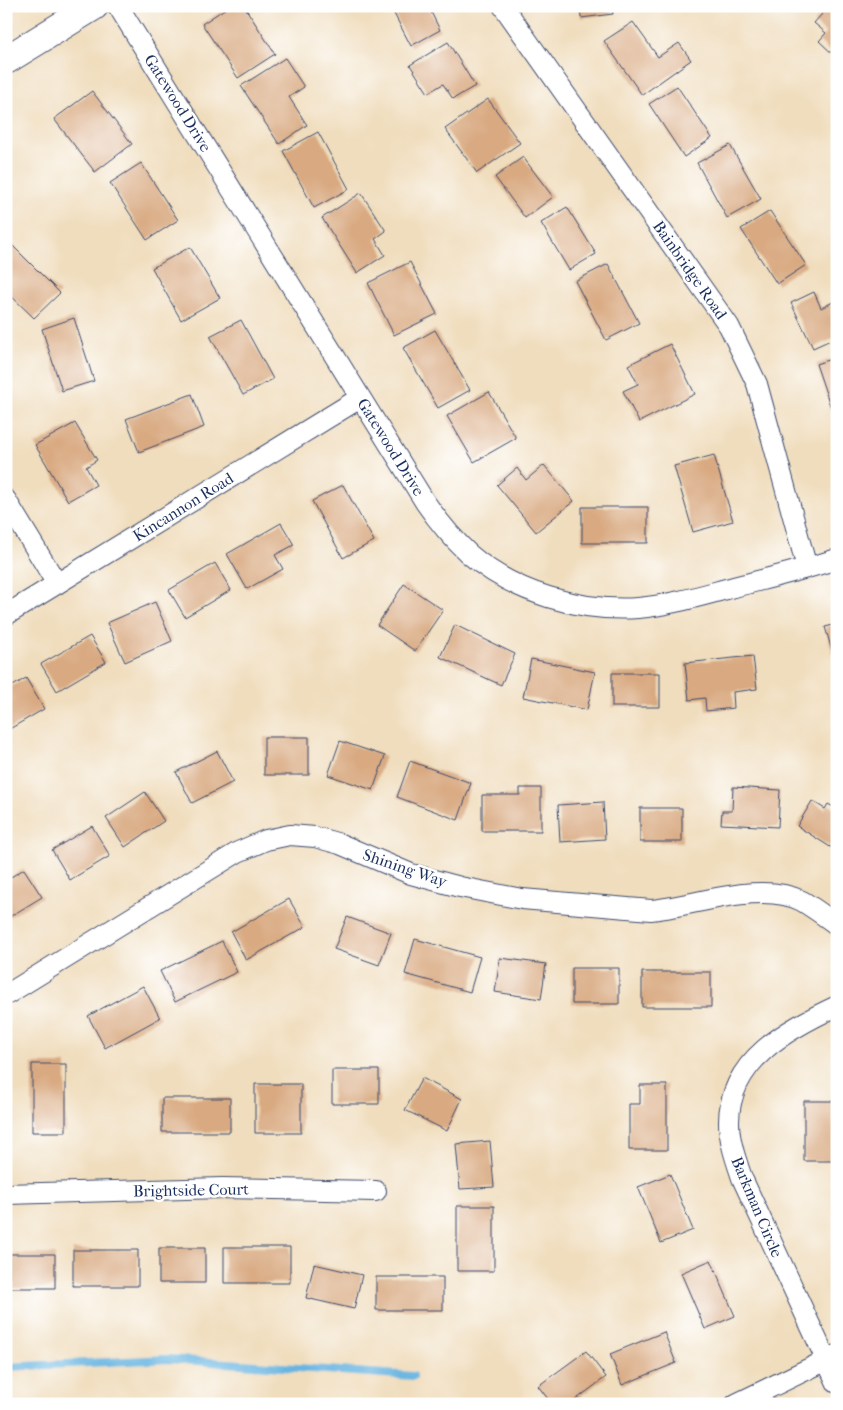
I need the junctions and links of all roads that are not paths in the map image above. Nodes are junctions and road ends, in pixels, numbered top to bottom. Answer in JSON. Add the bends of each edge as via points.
{"nodes":[{"id":1,"x":94,"y":6,"type":"edge"},
{"id":2,"x":118,"y":6,"type":"edge"},
{"id":3,"x":503,"y":6,"type":"edge"},
{"id":4,"x":6,"y":60,"type":"edge"},
{"id":5,"x":360,"y":398,"type":"junction"},
{"id":6,"x":6,"y":500,"type":"edge"},
{"id":7,"x":837,"y":559,"type":"edge"},
{"id":8,"x":807,"y":568,"type":"junction"},
{"id":9,"x":57,"y":584,"type":"junction"},
{"id":10,"x":6,"y":616,"type":"edge"},
{"id":11,"x":837,"y":926,"type":"edge"},
{"id":12,"x":6,"y":995,"type":"edge"},
{"id":13,"x":837,"y":1006,"type":"edge"},
{"id":14,"x":376,"y":1191,"type":"dead end"},
{"id":15,"x":6,"y":1194,"type":"edge"},
{"id":16,"x":831,"y":1358,"type":"edge"},
{"id":17,"x":837,"y":1383,"type":"edge"},
{"id":18,"x":736,"y":1404,"type":"edge"}],
"edges":[{"from":1,"to":4,"type":"main road"},
{"from":2,"to":5,"type":"street","name":"Gatewood Drive"},
{"from":3,"to":8,"type":"street","name":"Bainbridge Road","via":[[729,326],[757,384]]},
{"from":5,"to":8,"type":"street","name":"Gatewood Drive","via":[[444,529],[469,554],[498,575],[530,590],[596,607],[637,608],[670,604]]},
{"from":5,"to":9,"type":"street","name":"Kincannon Road"},
{"from":6,"to":9,"type":"street"},
{"from":7,"to":8,"type":"street","name":"Gatewood Drive"},
{"from":9,"to":10,"type":"street","name":"Kincannon Road"},
{"from":11,"to":12,"type":"street","name":"Shining Way","via":[[800,900],[764,892],[651,910],[494,894],[411,874],[340,844],[290,835],[266,840],[238,852]]},
{"from":13,"to":16,"type":"street","name":"Barkman Circle","via":[[776,1038],[757,1055],[742,1076],[729,1121],[732,1146],[742,1178]]},
{"from":14,"to":15,"type":"street","name":"Brightside Court","via":[[222,1188]]},
{"from":16,"to":17,"type":"street","name":"Barkman Circle"},
{"from":16,"to":18,"type":"street"}]}
